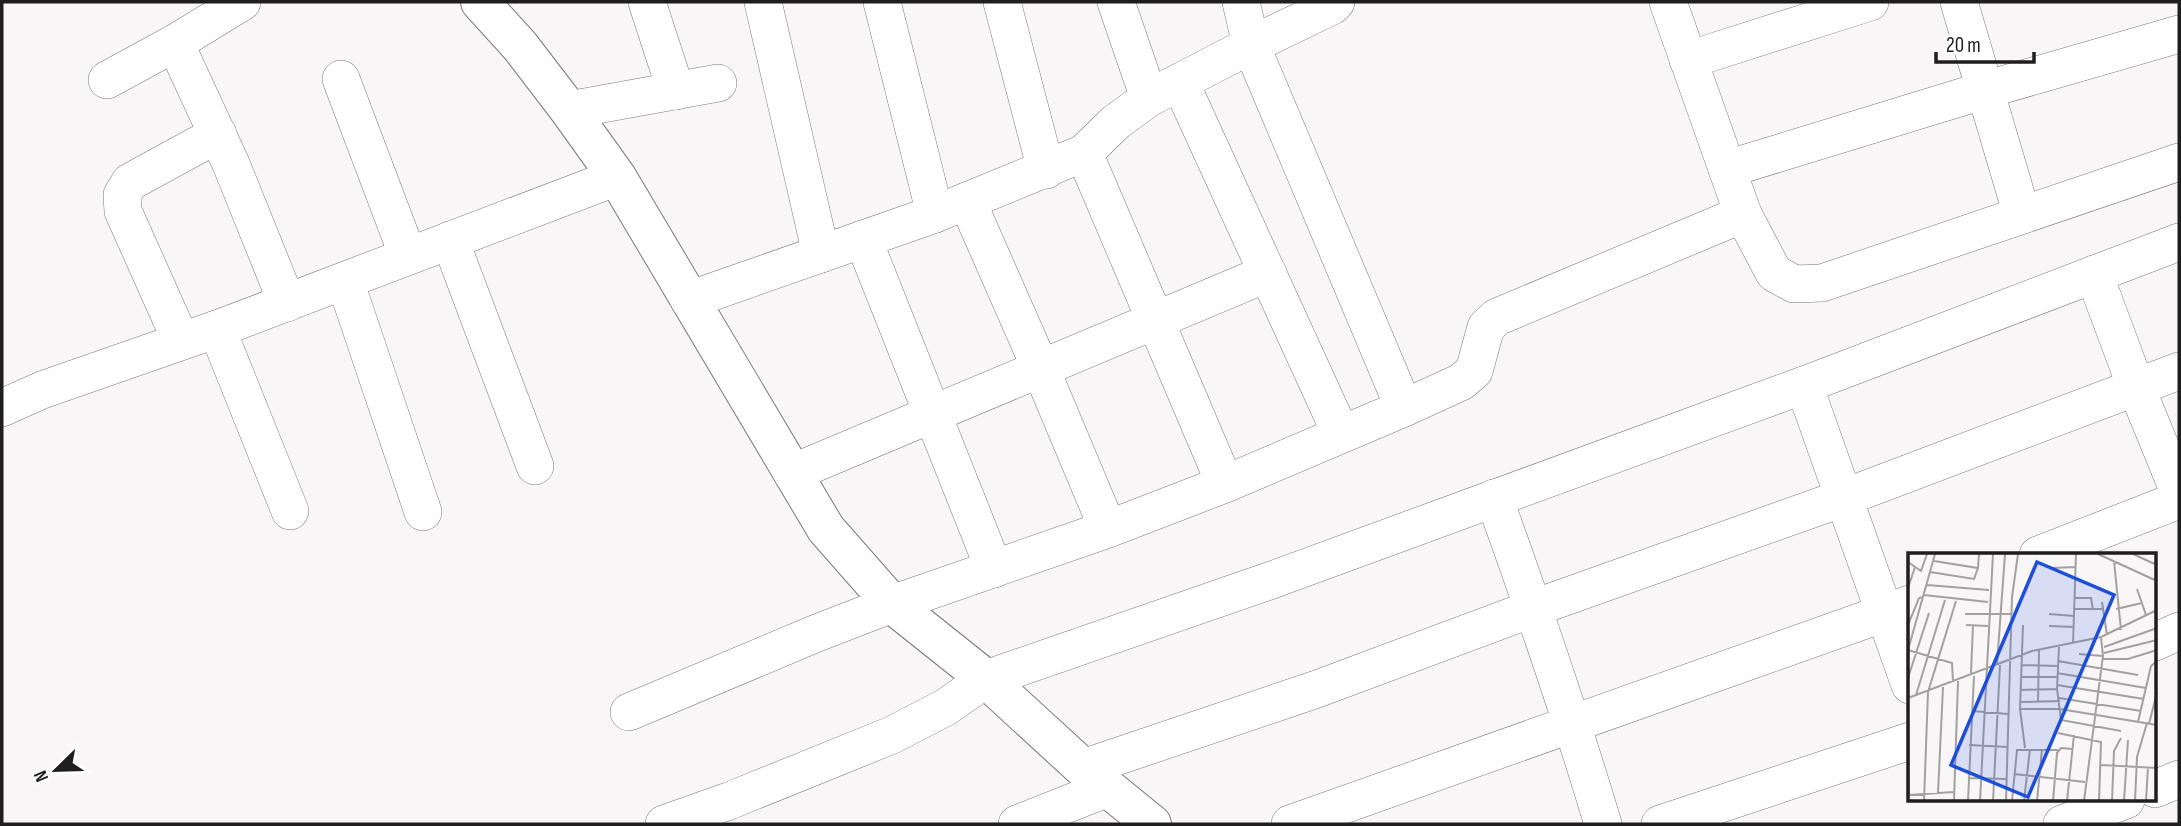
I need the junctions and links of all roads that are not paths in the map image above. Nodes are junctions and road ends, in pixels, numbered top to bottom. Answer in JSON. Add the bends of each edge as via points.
{"nodes":[{"id":1,"x":242,"y":2,"type":"edge"},
{"id":2,"x":480,"y":2,"type":"edge"},
{"id":3,"x":647,"y":2,"type":"edge"},
{"id":4,"x":763,"y":2,"type":"edge"},
{"id":5,"x":882,"y":2,"type":"edge"},
{"id":6,"x":1002,"y":2,"type":"edge"},
{"id":7,"x":1116,"y":2,"type":"edge"},
{"id":8,"x":1241,"y":2,"type":"edge"},
{"id":9,"x":1336,"y":2,"type":"edge"},
{"id":10,"x":1668,"y":2,"type":"edge"},
{"id":11,"x":1870,"y":2,"type":"edge"},
{"id":12,"x":1959,"y":2,"type":"edge"},
{"id":13,"x":2179,"y":34,"type":"edge"},
{"id":14,"x":175,"y":43,"type":"junction"},
{"id":15,"x":1251,"y":45,"type":"junction"},
{"id":16,"x":1688,"y":60,"type":"junction"},
{"id":17,"x":341,"y":79,"type":"dead end"},
{"id":18,"x":107,"y":80,"type":"dead end"},
{"id":19,"x":718,"y":83,"type":"dead end"},
{"id":20,"x":1165,"y":90,"type":"junction"},
{"id":21,"x":1985,"y":90,"type":"junction"},
{"id":22,"x":676,"y":91,"type":"junction"},
{"id":23,"x":569,"y":110,"type":"junction"},
{"id":24,"x":218,"y":134,"type":"junction"},
{"id":25,"x":1084,"y":153,"type":"junction"},
{"id":26,"x":2179,"y":162,"type":"edge"},
{"id":27,"x":1727,"y":169,"type":"junction"},
{"id":28,"x":1046,"y":170,"type":"junction"},
{"id":29,"x":617,"y":177,"type":"junction"},
{"id":30,"x":951,"y":207,"type":"junction"},
{"id":31,"x":1743,"y":214,"type":"junction"},
{"id":32,"x":2022,"y":215,"type":"junction"},
{"id":33,"x":863,"y":239,"type":"junction"},
{"id":34,"x":450,"y":240,"type":"junction"},
{"id":35,"x":2179,"y":242,"type":"edge"},
{"id":36,"x":821,"y":254,"type":"junction"},
{"id":37,"x":408,"y":256,"type":"junction"},
{"id":38,"x":1268,"y":273,"type":"junction"},
{"id":39,"x":2094,"y":274,"type":"junction"},
{"id":40,"x":345,"y":281,"type":"junction"},
{"id":41,"x":689,"y":300,"type":"junction"},
{"id":42,"x":287,"y":303,"type":"junction"},
{"id":43,"x":1154,"y":321,"type":"junction"},
{"id":44,"x":217,"y":329,"type":"junction"},
{"id":45,"x":181,"y":341,"type":"junction"},
{"id":46,"x":1040,"y":368,"type":"junction"},
{"id":47,"x":2179,"y":371,"type":"edge"},
{"id":48,"x":1804,"y":385,"type":"junction"},
{"id":49,"x":2136,"y":387,"type":"junction"},
{"id":50,"x":2,"y":408,"type":"edge"},
{"id":51,"x":1404,"y":408,"type":"junction"},
{"id":52,"x":932,"y":414,"type":"junction"},
{"id":53,"x":1342,"y":434,"type":"junction"},
{"id":54,"x":535,"y":466,"type":"dead end"},
{"id":55,"x":792,"y":473,"type":"junction"},
{"id":56,"x":1225,"y":484,"type":"junction"},
{"id":57,"x":2179,"y":492,"type":"edge"},
{"id":58,"x":1494,"y":498,"type":"junction"},
{"id":59,"x":1843,"y":498,"type":"junction"},
{"id":60,"x":2179,"y":500,"type":"edge"},
{"id":61,"x":290,"y":511,"type":"dead end"},
{"id":62,"x":423,"y":512,"type":"dead end"},
{"id":63,"x":1108,"y":529,"type":"junction"},
{"id":64,"x":2043,"y":553,"type":"edge"},
{"id":65,"x":995,"y":569,"type":"junction"},
{"id":66,"x":892,"y":604,"type":"junction"},
{"id":67,"x":1534,"y":608,"type":"junction"},
{"id":68,"x":1898,"y":609,"type":"edge"},
{"id":69,"x":2179,"y":631,"type":"edge"},
{"id":70,"x":2156,"y":642,"type":"edge"},
{"id":71,"x":1908,"y":672,"type":"edge"},
{"id":72,"x":986,"y":679,"type":"junction"},
{"id":73,"x":629,"y":712,"type":"dead end"},
{"id":74,"x":1573,"y":723,"type":"junction"},
{"id":75,"x":1908,"y":742,"type":"edge"},
{"id":76,"x":1095,"y":778,"type":"junction"},
{"id":77,"x":2179,"y":779,"type":"edge"},
{"id":78,"x":2156,"y":789,"type":"edge"},
{"id":79,"x":2121,"y":802,"type":"edge"},
{"id":80,"x":664,"y":824,"type":"edge"},
{"id":81,"x":1017,"y":824,"type":"edge"},
{"id":82,"x":1152,"y":824,"type":"edge"},
{"id":83,"x":1290,"y":824,"type":"edge"},
{"id":84,"x":1603,"y":824,"type":"edge"},
{"id":85,"x":1660,"y":824,"type":"edge"},
{"id":86,"x":2062,"y":824,"type":"edge"}],
"edges":[{"from":1,"to":14,"type":"street"},
{"from":2,"to":23,"type":"main road"},
{"from":3,"to":22,"type":"street"},
{"from":4,"to":36,"type":"street"},
{"from":5,"to":30,"type":"street"},
{"from":6,"to":28,"type":"street"},
{"from":7,"to":20,"type":"street"},
{"from":8,"to":15,"type":"street"},
{"from":9,"to":15,"type":"street"},
{"from":10,"to":16,"type":"street"},
{"from":11,"to":16,"type":"street"},
{"from":12,"to":21,"type":"street"},
{"from":13,"to":21,"type":"street"},
{"from":14,"to":18,"type":"street"},
{"from":14,"to":24,"type":"street"},
{"from":15,"to":20,"type":"street"},
{"from":15,"to":51,"type":"street"},
{"from":16,"to":27,"type":"street"},
{"from":17,"to":37,"type":"street"},
{"from":19,"to":22,"type":"street"},
{"from":20,"to":25,"type":"street","via":[[1116,122]]},
{"from":20,"to":38,"type":"street"},
{"from":21,"to":27,"type":"street"},
{"from":21,"to":32,"type":"street"},
{"from":22,"to":23,"type":"street"},
{"from":23,"to":29,"type":"main road"},
{"from":24,"to":42,"type":"street"},
{"from":24,"to":45,"type":"street","via":[[130,182],[122,195],[123,211]]},
{"from":25,"to":28,"type":"street"},
{"from":25,"to":43,"type":"street"},
{"from":26,"to":32,"type":"street"},
{"from":27,"to":31,"type":"street"},
{"from":28,"to":30,"type":"street"},
{"from":29,"to":34,"type":"street"},
{"from":29,"to":41,"type":"main road"},
{"from":30,"to":33,"type":"street"},
{"from":30,"to":46,"type":"street"},
{"from":31,"to":32,"type":"street","via":[[1774,272],[1794,284],[1822,283]]},
{"from":31,"to":51,"type":"street","via":[[1497,317],[1486,327],[1474,370],[1461,382]]},
{"from":33,"to":36,"type":"street"},
{"from":33,"to":52,"type":"street"},
{"from":34,"to":37,"type":"street"},
{"from":34,"to":54,"type":"street"},
{"from":35,"to":39,"type":"street"},
{"from":36,"to":41,"type":"street"},
{"from":37,"to":40,"type":"street"},
{"from":38,"to":43,"type":"street"},
{"from":38,"to":53,"type":"street"},
{"from":39,"to":48,"type":"street"},
{"from":39,"to":49,"type":"street"},
{"from":40,"to":42,"type":"street"},
{"from":40,"to":62,"type":"street"},
{"from":41,"to":55,"type":"main road"},
{"from":42,"to":44,"type":"street"},
{"from":43,"to":46,"type":"street"},
{"from":43,"to":56,"type":"street"},
{"from":44,"to":45,"type":"street"},
{"from":44,"to":61,"type":"street"},
{"from":45,"to":50,"type":"street"},
{"from":46,"to":52,"type":"street"},
{"from":46,"to":63,"type":"street"},
{"from":47,"to":49,"type":"street"},
{"from":48,"to":58,"type":"street"},
{"from":48,"to":59,"type":"street"},
{"from":49,"to":57,"type":"street"},
{"from":49,"to":59,"type":"street"},
{"from":51,"to":53,"type":"street"},
{"from":52,"to":55,"type":"street"},
{"from":52,"to":65,"type":"street"},
{"from":53,"to":56,"type":"street"},
{"from":55,"to":66,"type":"main road","via":[[826,529]]},
{"from":56,"to":63,"type":"street"},
{"from":58,"to":67,"type":"street"},
{"from":58,"to":72,"type":"street"},
{"from":59,"to":67,"type":"street"},
{"from":59,"to":68,"type":"street"},
{"from":60,"to":64,"type":"street"},
{"from":63,"to":65,"type":"street"},
{"from":65,"to":66,"type":"street"},
{"from":66,"to":72,"type":"main road"},
{"from":66,"to":73,"type":"street"},
{"from":67,"to":74,"type":"street"},
{"from":67,"to":76,"type":"street"},
{"from":68,"to":71,"type":"street"},
{"from":68,"to":74,"type":"street"},
{"from":69,"to":70,"type":"street"},
{"from":72,"to":76,"type":"main road"},
{"from":72,"to":80,"type":"street","via":[[946,707],[892,735]]},
{"from":74,"to":83,"type":"street"},
{"from":74,"to":84,"type":"street"},
{"from":75,"to":85,"type":"street"},
{"from":76,"to":81,"type":"street"},
{"from":76,"to":82,"type":"main road"},
{"from":77,"to":78,"type":"street"},
{"from":79,"to":86,"type":"street"}]}
